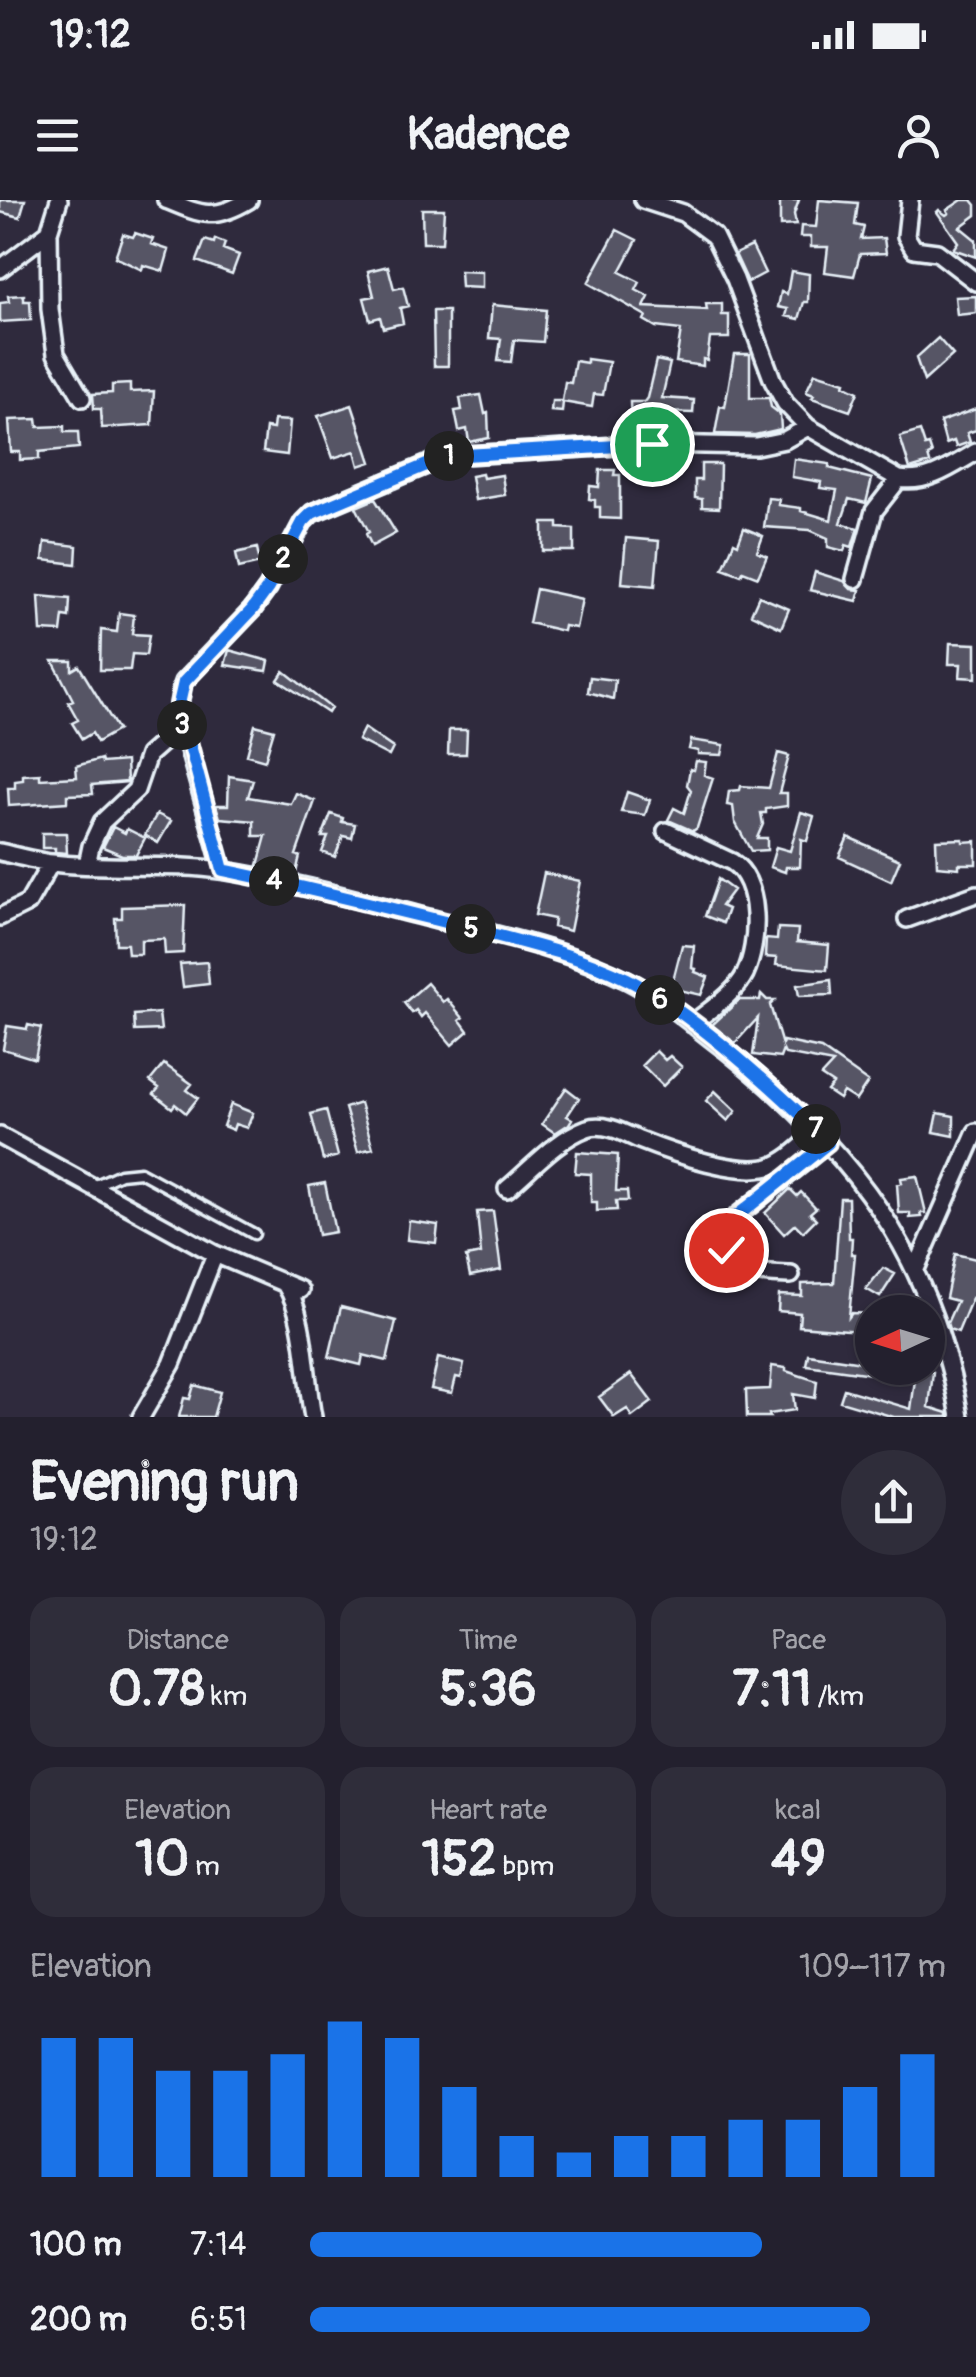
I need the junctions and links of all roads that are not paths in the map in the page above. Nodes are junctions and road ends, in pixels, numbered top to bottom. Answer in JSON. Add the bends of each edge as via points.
{"nodes":[{"id":1,"x":60,"y":200,"type":"edge"},
{"id":2,"x":166,"y":200,"type":"edge"},
{"id":3,"x":249,"y":200,"type":"edge"},
{"id":4,"x":643,"y":200,"type":"edge"},
{"id":5,"x":910,"y":200,"type":"edge"},
{"id":6,"x":49,"y":232,"type":"junction"},
{"id":7,"x":0,"y":269,"type":"edge"},
{"id":8,"x":976,"y":282,"type":"edge"},
{"id":9,"x":82,"y":398,"type":"dead end"},
{"id":10,"x":808,"y":427,"type":"junction"},
{"id":11,"x":976,"y":452,"type":"edge"},
{"id":12,"x":899,"y":478,"type":"junction"},
{"id":13,"x":855,"y":579,"type":"dead end"},
{"id":14,"x":182,"y":725,"type":"junction"},
{"id":15,"x":666,"y":831,"type":"dead end"},
{"id":16,"x":0,"y":852,"type":"edge"},
{"id":17,"x":52,"y":863,"type":"junction"},
{"id":18,"x":87,"y":865,"type":"junction"},
{"id":19,"x":223,"y":870,"type":"junction"},
{"id":20,"x":976,"y":894,"type":"edge"},
{"id":21,"x":0,"y":916,"type":"edge"},
{"id":22,"x":907,"y":919,"type":"dead end"},
{"id":23,"x":692,"y":1024,"type":"junction"},
{"id":24,"x":976,"y":1132,"type":"edge"},
{"id":25,"x":0,"y":1136,"type":"edge"},
{"id":26,"x":823,"y":1137,"type":"junction"},
{"id":27,"x":94,"y":1186,"type":"junction"},
{"id":28,"x":507,"y":1190,"type":"dead end"},
{"id":29,"x":254,"y":1234,"type":"dead end"},
{"id":30,"x":215,"y":1254,"type":"junction"},
{"id":31,"x":916,"y":1270,"type":"junction"},
{"id":32,"x":791,"y":1275,"type":"dead end"},
{"id":33,"x":142,"y":1417,"type":"edge"},
{"id":34,"x":313,"y":1417,"type":"edge"},
{"id":35,"x":960,"y":1417,"type":"edge"}],
"edges":[{"from":1,"to":6,"type":"street"},
{"from":2,"to":3,"type":"street","via":[[219,216]]},
{"from":4,"to":10,"type":"street","via":[[683,214],[714,236],[773,381]]},
{"from":5,"to":8,"type":"street","via":[[906,236],[914,249],[937,252]]},
{"from":6,"to":7,"type":"street"},
{"from":6,"to":9,"type":"street","via":[[56,354]]},
{"from":10,"to":12,"type":"street"},
{"from":10,"to":14,"type":"street","via":[[756,446],[652,444],[448,456],[312,513],[252,610],[184,682]]},
{"from":11,"to":12,"type":"street","via":[[937,475]]},
{"from":12,"to":13,"type":"street","via":[[874,511]]},
{"from":14,"to":18,"type":"street","via":[[148,755],[136,790],[102,822]]},
{"from":14,"to":19,"type":"street"},
{"from":15,"to":23,"type":"street","via":[[732,862],[752,884],[754,933],[743,978]]},
{"from":16,"to":17,"type":"street"},
{"from":17,"to":18,"type":"street"},
{"from":17,"to":21,"type":"street","via":[[28,903]]},
{"from":18,"to":19,"type":"street"},
{"from":19,"to":23,"type":"street","via":[[568,954],[630,980]]},
{"from":20,"to":22,"type":"street"},
{"from":23,"to":26,"type":"street"},
{"from":24,"to":31,"type":"street"},
{"from":25,"to":27,"type":"street"},
{"from":26,"to":28,"type":"street","via":[[763,1168],[670,1152],[590,1126]]},
{"from":26,"to":31,"type":"street"},
{"from":26,"to":32,"type":"street","via":[[737,1216],[726,1250],[731,1265]]},
{"from":27,"to":29,"type":"lane","via":[[140,1172]]},
{"from":27,"to":30,"type":"street"},
{"from":30,"to":33,"type":"street","via":[[172,1364]]},
{"from":30,"to":34,"type":"street","via":[[292,1287]]},
{"from":31,"to":35,"type":"street","via":[[939,1328]]}]}
